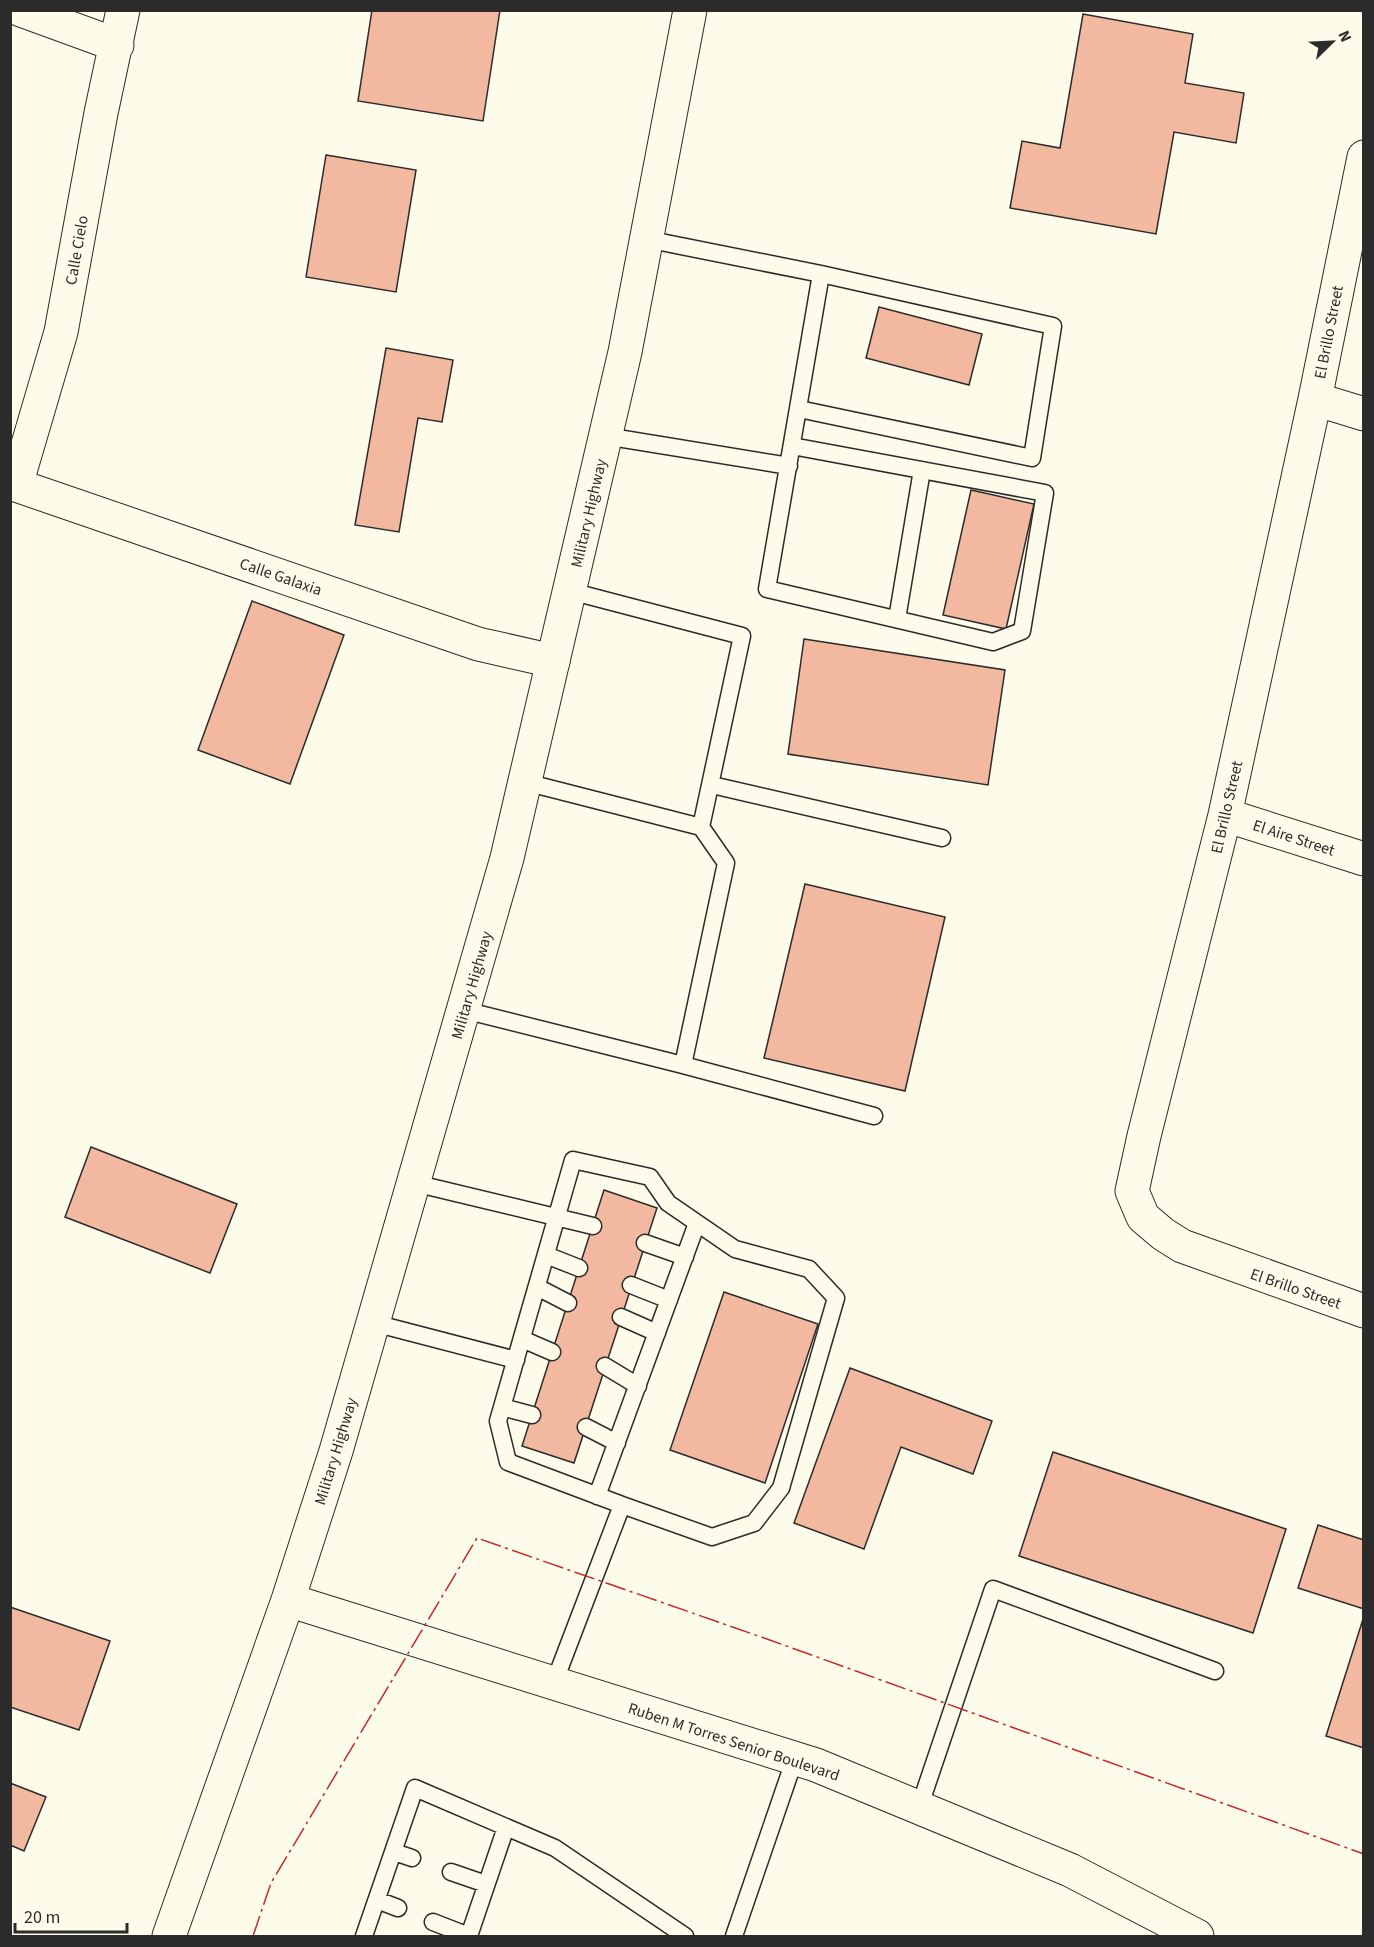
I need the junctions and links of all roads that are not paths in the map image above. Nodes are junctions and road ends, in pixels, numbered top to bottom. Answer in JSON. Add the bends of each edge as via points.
{"nodes":[{"id":1,"x":21,"y":10,"type":"edge"},
{"id":2,"x":123,"y":10,"type":"edge"},
{"id":3,"x":690,"y":10,"type":"edge"},
{"id":4,"x":117,"y":45,"type":"junction"},
{"id":5,"x":1364,"y":157,"type":"edge"},
{"id":6,"x":646,"y":239,"type":"junction"},
{"id":7,"x":821,"y":274,"type":"junction"},
{"id":8,"x":1315,"y":399,"type":"junction"},
{"id":9,"x":799,"y":409,"type":"junction"},
{"id":10,"x":1364,"y":414,"type":"edge"},
{"id":11,"x":605,"y":436,"type":"junction"},
{"id":12,"x":792,"y":446,"type":"junction"},
{"id":13,"x":789,"y":466,"type":"junction"},
{"id":14,"x":922,"y":470,"type":"junction"},
{"id":15,"x":14,"y":484,"type":"edge"},
{"id":16,"x":570,"y":591,"type":"junction"},
{"id":17,"x":897,"y":619,"type":"junction"},
{"id":18,"x":553,"y":661,"type":"junction"},
{"id":19,"x":525,"y":782,"type":"junction"},
{"id":20,"x":712,"y":785,"type":"junction"},
{"id":21,"x":1225,"y":815,"type":"junction"},
{"id":22,"x":701,"y":827,"type":"junction"},
{"id":23,"x":942,"y":838,"type":"dead end"},
{"id":24,"x":1364,"y":859,"type":"edge"},
{"id":25,"x":464,"y":1010,"type":"junction"},
{"id":26,"x":683,"y":1065,"type":"junction"},
{"id":27,"x":874,"y":1116,"type":"dead end"},
{"id":28,"x":414,"y":1183,"type":"junction"},
{"id":29,"x":556,"y":1216,"type":"junction"},
{"id":30,"x":697,"y":1223,"type":"junction"},
{"id":31,"x":592,"y":1226,"type":"dead end"},
{"id":32,"x":645,"y":1243,"type":"dead end"},
{"id":33,"x":546,"y":1255,"type":"junction"},
{"id":34,"x":685,"y":1257,"type":"junction"},
{"id":35,"x":579,"y":1268,"type":"dead end"},
{"id":36,"x":632,"y":1285,"type":"dead end"},
{"id":37,"x":537,"y":1287,"type":"junction"},
{"id":38,"x":669,"y":1300,"type":"junction"},
{"id":39,"x":568,"y":1303,"type":"dead end"},
{"id":40,"x":1364,"y":1311,"type":"edge"},
{"id":41,"x":621,"y":1317,"type":"dead end"},
{"id":42,"x":374,"y":1323,"type":"junction"},
{"id":43,"x":657,"y":1333,"type":"junction"},
{"id":44,"x":522,"y":1338,"type":"junction"},
{"id":45,"x":552,"y":1352,"type":"dead end"},
{"id":46,"x":516,"y":1360,"type":"junction"},
{"id":47,"x":606,"y":1366,"type":"dead end"},
{"id":48,"x":638,"y":1386,"type":"junction"},
{"id":49,"x":502,"y":1407,"type":"junction"},
{"id":50,"x":532,"y":1415,"type":"dead end"},
{"id":51,"x":586,"y":1428,"type":"dead end"},
{"id":52,"x":617,"y":1443,"type":"junction"},
{"id":53,"x":597,"y":1496,"type":"junction"},
{"id":54,"x":622,"y":1505,"type":"junction"},
{"id":55,"x":288,"y":1600,"type":"junction"},
{"id":56,"x":1215,"y":1671,"type":"dead end"},
{"id":57,"x":554,"y":1683,"type":"junction"},
{"id":58,"x":795,"y":1758,"type":"junction"},
{"id":59,"x":919,"y":1808,"type":"junction"},
{"id":60,"x":506,"y":1827,"type":"junction"},
{"id":61,"x":394,"y":1852,"type":"junction"},
{"id":62,"x":412,"y":1858,"type":"dead end"},
{"id":63,"x":451,"y":1872,"type":"dead end"},
{"id":64,"x":486,"y":1884,"type":"junction"},
{"id":65,"x":377,"y":1900,"type":"junction"},
{"id":66,"x":398,"y":1908,"type":"dead end"},
{"id":67,"x":434,"y":1922,"type":"dead end"},
{"id":68,"x":169,"y":1936,"type":"edge"},
{"id":69,"x":364,"y":1936,"type":"edge"},
{"id":70,"x":469,"y":1936,"type":"edge"},
{"id":71,"x":685,"y":1936,"type":"edge"},
{"id":72,"x":734,"y":1936,"type":"edge"},
{"id":73,"x":1197,"y":1936,"type":"edge"}],
"edges":[{"from":1,"to":4,"type":"main road"},
{"from":2,"to":4,"type":"main road","name":"Calle Cielo"},
{"from":3,"to":6,"type":"main road","name":"Military Highway"},
{"from":4,"to":15,"type":"main road","name":"Calle Cielo","via":[[61,332]]},
{"from":5,"to":8,"type":"main road","name":"El Brillo Street"},
{"from":6,"to":7,"type":"lane"},
{"from":6,"to":11,"type":"main road","name":"Military Highway"},
{"from":7,"to":9,"type":"lane"},
{"from":7,"to":9,"type":"lane","via":[[1053,326],[1032,458]]},
{"from":8,"to":10,"type":"main road"},
{"from":8,"to":21,"type":"main road","name":"El Brillo Street"},
{"from":9,"to":12,"type":"lane"},
{"from":11,"to":13,"type":"lane"},
{"from":11,"to":16,"type":"main road","name":"Military Highway"},
{"from":12,"to":13,"type":"lane"},
{"from":12,"to":14,"type":"lane"},
{"from":13,"to":17,"type":"lane","via":[[767,590]]},
{"from":14,"to":17,"type":"lane"},
{"from":14,"to":17,"type":"lane","via":[[1045,493],[1022,631],[993,642]]},
{"from":15,"to":18,"type":"main road","name":"Calle Galaxia","via":[[478,644]]},
{"from":16,"to":18,"type":"main road","name":"Military Highway"},
{"from":16,"to":20,"type":"lane","via":[[742,636]]},
{"from":18,"to":19,"type":"main road","name":"Military Highway"},
{"from":19,"to":22,"type":"lane"},
{"from":19,"to":25,"type":"main road","name":"Military Highway"},
{"from":20,"to":22,"type":"lane"},
{"from":20,"to":23,"type":"lane"},
{"from":21,"to":24,"type":"main road","name":"El Aire Street"},
{"from":21,"to":40,"type":"main road","name":"El Brillo Street","via":[[1132,1191],[1143,1217],[1182,1246]]},
{"from":22,"to":26,"type":"lane","via":[[726,863]]},
{"from":25,"to":26,"type":"lane"},
{"from":25,"to":28,"type":"main road","name":"Military Highway"},
{"from":26,"to":27,"type":"lane"},
{"from":28,"to":29,"type":"lane"},
{"from":28,"to":42,"type":"main road","name":"Military Highway"},
{"from":29,"to":30,"type":"lane","via":[[573,1160],[650,1177],[668,1203]]},
{"from":29,"to":31,"type":"lane"},
{"from":29,"to":33,"type":"lane"},
{"from":30,"to":34,"type":"lane"},
{"from":30,"to":54,"type":"lane","via":[[735,1249],[809,1269],[836,1298],[781,1488],[754,1523],[712,1537]]},
{"from":32,"to":34,"type":"lane"},
{"from":33,"to":35,"type":"lane"},
{"from":33,"to":37,"type":"lane"},
{"from":34,"to":38,"type":"lane"},
{"from":36,"to":38,"type":"lane"},
{"from":37,"to":39,"type":"lane"},
{"from":37,"to":44,"type":"lane"},
{"from":38,"to":43,"type":"lane"},
{"from":41,"to":43,"type":"lane"},
{"from":42,"to":46,"type":"lane"},
{"from":42,"to":55,"type":"main road","name":"Military Highway"},
{"from":43,"to":48,"type":"lane"},
{"from":44,"to":45,"type":"lane"},
{"from":44,"to":46,"type":"lane"},
{"from":46,"to":49,"type":"lane"},
{"from":47,"to":48,"type":"lane"},
{"from":48,"to":52,"type":"lane"},
{"from":49,"to":50,"type":"lane"},
{"from":49,"to":53,"type":"lane","via":[[498,1420],[508,1462]]},
{"from":51,"to":52,"type":"lane"},
{"from":52,"to":53,"type":"lane"},
{"from":53,"to":54,"type":"lane"},
{"from":54,"to":57,"type":"lane"},
{"from":55,"to":57,"type":"main road","name":"Ruben M Torres Senior Boulevard"},
{"from":55,"to":68,"type":"main road","name":"Military Highway"},
{"from":56,"to":59,"type":"lane","via":[[993,1589]]},
{"from":57,"to":58,"type":"main road","name":"Ruben M Torres Senior Boulevard"},
{"from":58,"to":59,"type":"main road","name":"Ruben M Torres Senior Boulevard"},
{"from":58,"to":72,"type":"lane"},
{"from":59,"to":73,"type":"main road","name":"Ruben M Torres Senior Boulevard","via":[[1070,1870]]},
{"from":60,"to":61,"type":"lane","via":[[415,1788]]},
{"from":60,"to":64,"type":"lane"},
{"from":60,"to":71,"type":"lane","via":[[555,1848]]},
{"from":61,"to":62,"type":"lane"},
{"from":61,"to":65,"type":"lane"},
{"from":63,"to":64,"type":"lane"},
{"from":64,"to":70,"type":"lane"},
{"from":65,"to":66,"type":"lane"},
{"from":65,"to":69,"type":"lane"},
{"from":67,"to":70,"type":"lane"}]}
